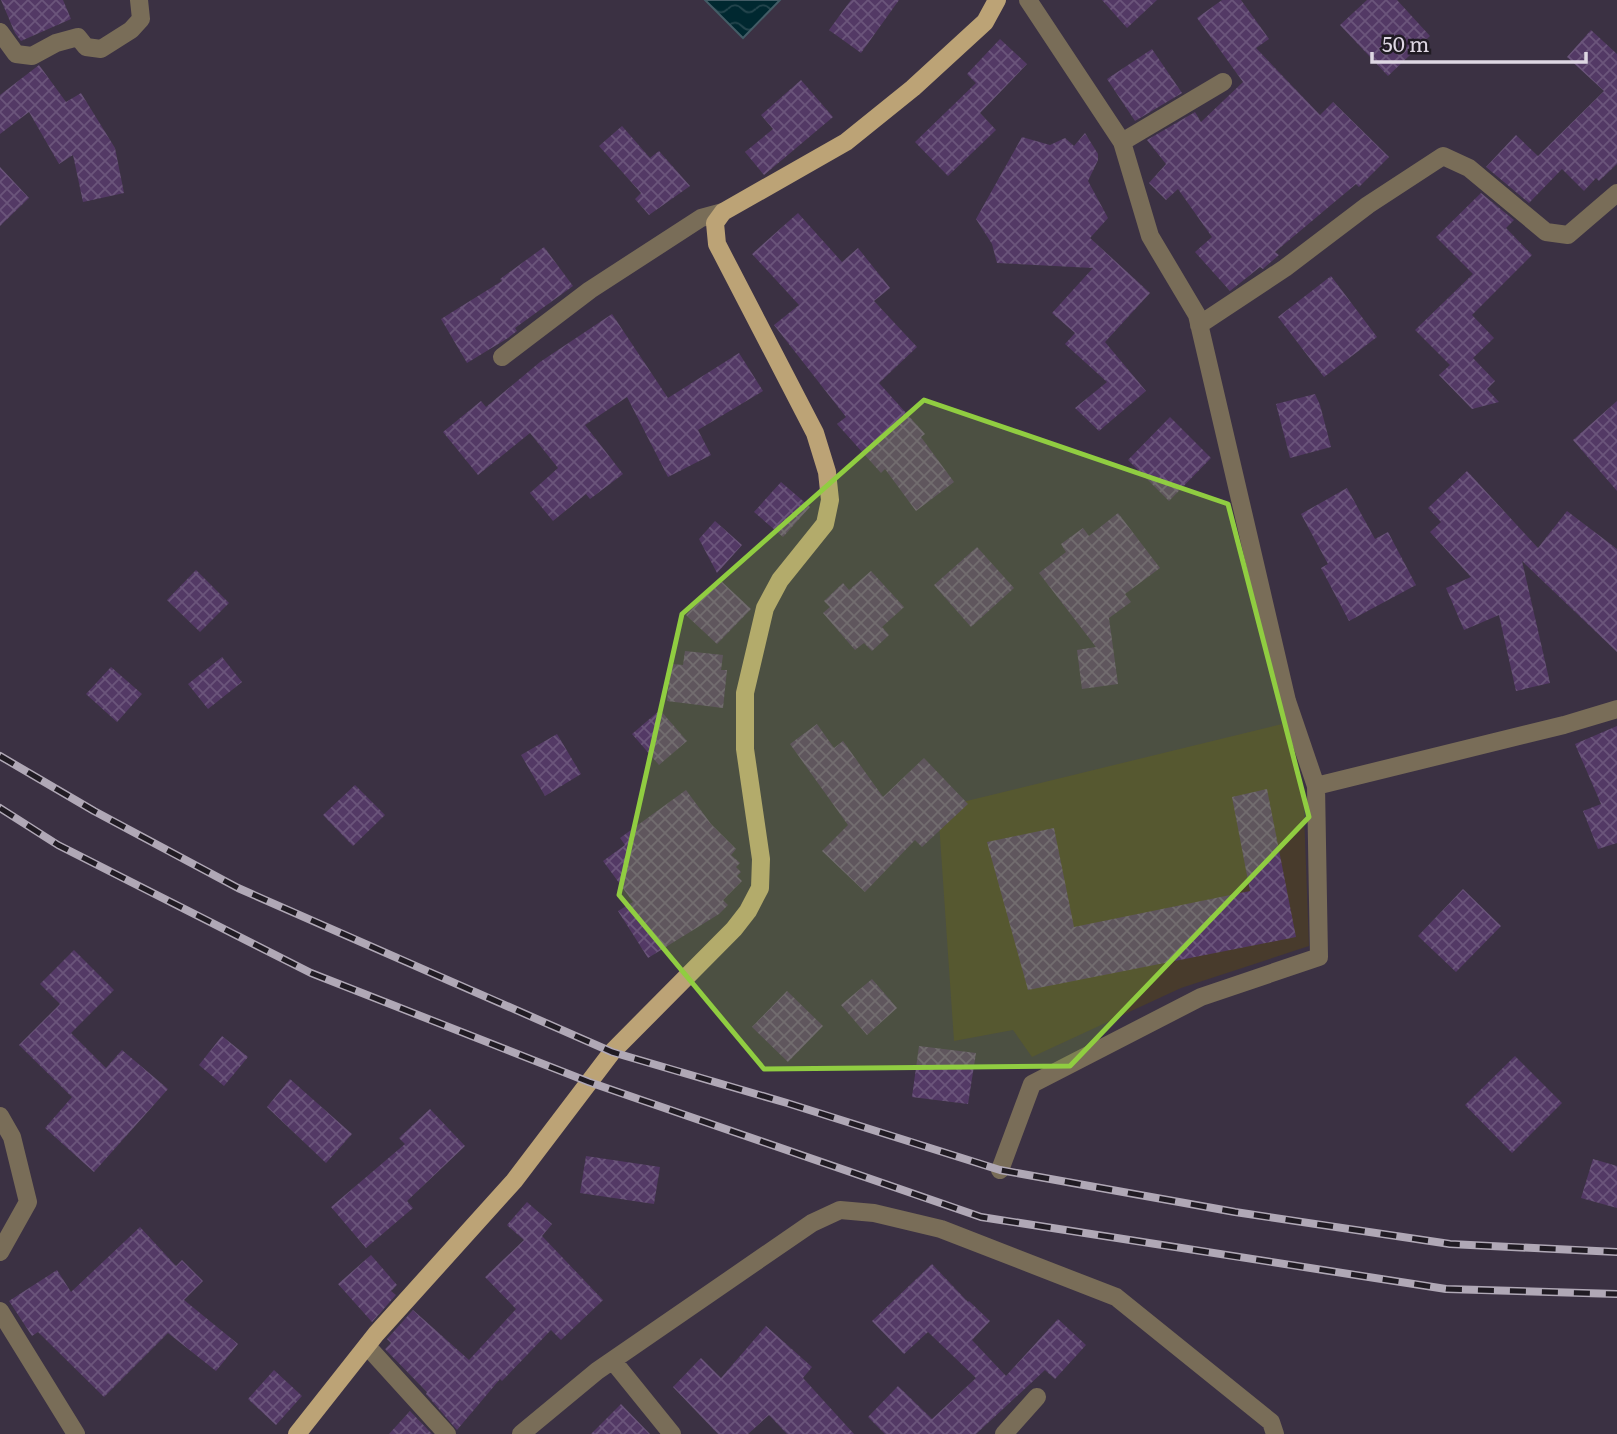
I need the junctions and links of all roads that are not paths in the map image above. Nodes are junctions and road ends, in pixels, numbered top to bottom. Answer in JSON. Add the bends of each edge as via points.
{"nodes":[{"id":1,"x":139,"y":0,"type":"edge"},
{"id":2,"x":997,"y":0,"type":"edge"},
{"id":3,"x":1028,"y":0,"type":"edge"},
{"id":4,"x":0,"y":32,"type":"edge"},
{"id":5,"x":1223,"y":82,"type":"dead end"},
{"id":6,"x":1122,"y":142,"type":"junction"},
{"id":7,"x":1617,"y":193,"type":"edge"},
{"id":8,"x":723,"y":212,"type":"junction"},
{"id":9,"x":1199,"y":325,"type":"junction"},
{"id":10,"x":502,"y":357,"type":"dead end"},
{"id":11,"x":1617,"y":709,"type":"edge"},
{"id":12,"x":1316,"y":786,"type":"junction"},
{"id":13,"x":0,"y":1116,"type":"edge"},
{"id":14,"x":1000,"y":1170,"type":"dead end"},
{"id":15,"x":0,"y":1252,"type":"edge"},
{"id":16,"x":0,"y":1311,"type":"edge"},
{"id":17,"x":366,"y":1346,"type":"junction"},
{"id":18,"x":613,"y":1361,"type":"junction"},
{"id":19,"x":1037,"y":1397,"type":"dead end"},
{"id":20,"x":76,"y":1434,"type":"edge"},
{"id":21,"x":297,"y":1434,"type":"edge"},
{"id":22,"x":447,"y":1434,"type":"edge"},
{"id":23,"x":521,"y":1434,"type":"edge"},
{"id":24,"x":672,"y":1434,"type":"edge"},
{"id":25,"x":1004,"y":1434,"type":"edge"},
{"id":26,"x":1275,"y":1434,"type":"edge"}],
"edges":[{"from":1,"to":4,"type":"street","via":[[141,19],[101,49],[86,47],[78,37],[32,56],[16,54]]},
{"from":2,"to":8,"type":"main road","via":[[985,22],[846,142]]},
{"from":3,"to":6,"type":"street"},
{"from":5,"to":6,"type":"street"},
{"from":6,"to":9,"type":"street","via":[[1150,236]]},
{"from":7,"to":9,"type":"street","via":[[1568,235],[1546,232],[1469,168],[1444,156]]},
{"from":8,"to":10,"type":"street","via":[[701,218],[590,290]]},
{"from":8,"to":17,"type":"main road","via":[[715,223],[716,244],[815,433],[830,500],[825,524],[780,580],[765,608],[745,693],[745,749],[761,859],[760,888],[734,929],[612,1052],[514,1181]]},
{"from":9,"to":12,"type":"street","via":[[1287,701]]},
{"from":11,"to":12,"type":"street"},
{"from":12,"to":14,"type":"street","via":[[1319,957],[1201,997],[1032,1084]]},
{"from":13,"to":15,"type":"street","via":[[12,1137],[28,1202]]},
{"from":16,"to":20,"type":"street"},
{"from":17,"to":21,"type":"main road"},
{"from":17,"to":22,"type":"street"},
{"from":18,"to":23,"type":"street"},
{"from":18,"to":24,"type":"street"},
{"from":18,"to":26,"type":"street","via":[[812,1223],[840,1210],[874,1213],[941,1229],[1116,1297],[1271,1422]]},
{"from":19,"to":25,"type":"street"}]}
